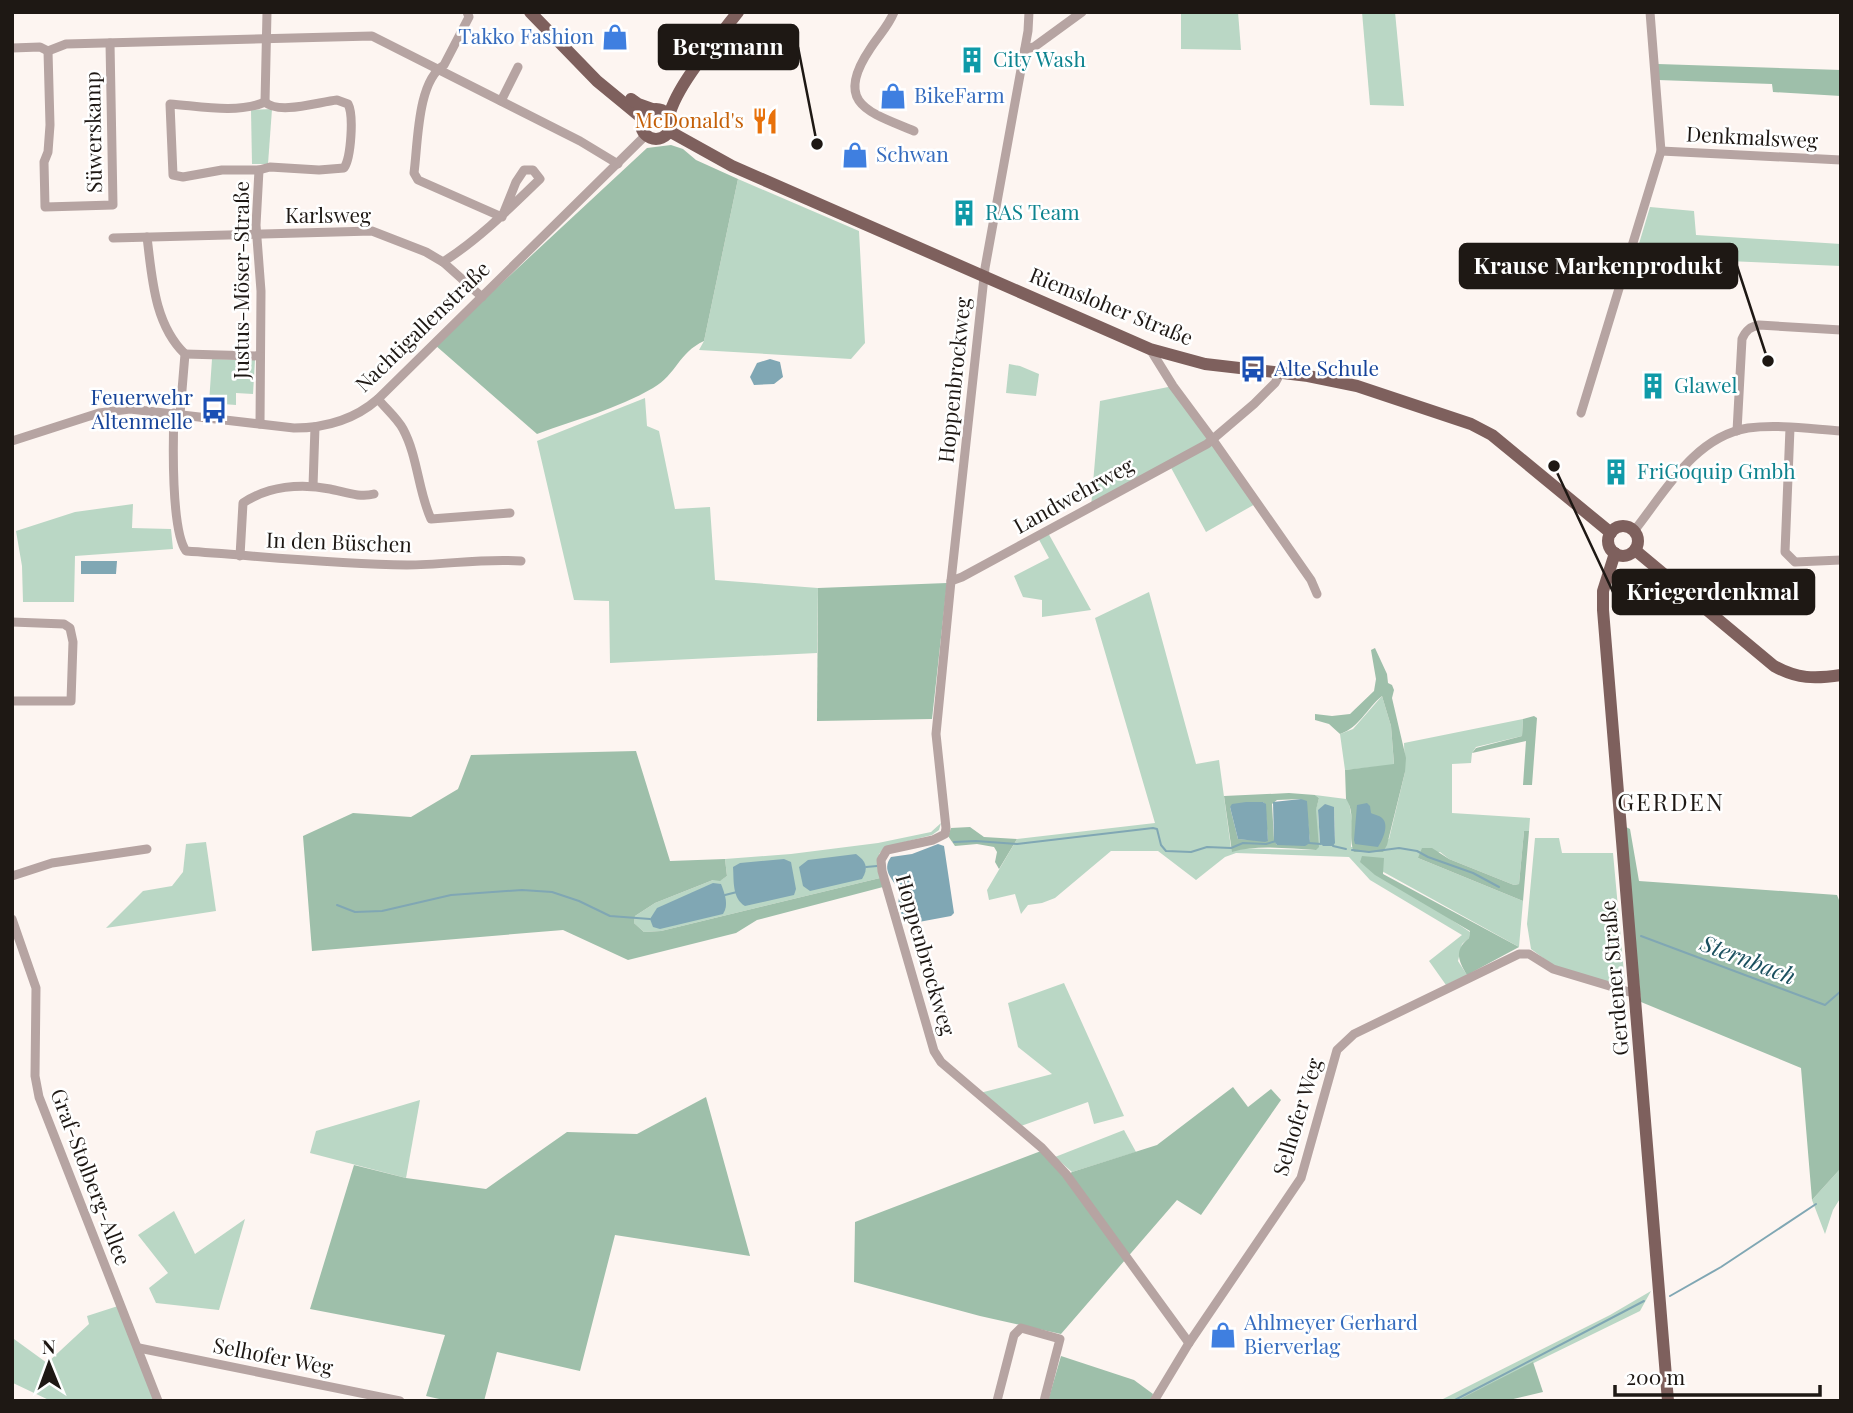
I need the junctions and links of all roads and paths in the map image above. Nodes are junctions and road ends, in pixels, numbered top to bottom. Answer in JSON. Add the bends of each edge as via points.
{"nodes":[{"id":1,"x":267,"y":12,"type":"edge"},
{"id":2,"x":467,"y":12,"type":"edge"},
{"id":3,"x":530,"y":12,"type":"edge"},
{"id":4,"x":537,"y":12,"type":"edge"},
{"id":5,"x":732,"y":12,"type":"edge"},
{"id":6,"x":738,"y":12,"type":"edge"},
{"id":7,"x":894,"y":12,"type":"edge"},
{"id":8,"x":1029,"y":12,"type":"edge"},
{"id":9,"x":1082,"y":12,"type":"edge"},
{"id":10,"x":1650,"y":12,"type":"edge"},
{"id":11,"x":268,"y":39,"type":"junction"},
{"id":12,"x":110,"y":43,"type":"junction"},
{"id":13,"x":12,"y":48,"type":"edge"},
{"id":14,"x":1025,"y":49,"type":"junction"},
{"id":15,"x":48,"y":51,"type":"junction"},
{"id":16,"x":518,"y":67,"type":"dead end"},
{"id":17,"x":437,"y":69,"type":"junction"},
{"id":18,"x":501,"y":101,"type":"junction"},
{"id":19,"x":265,"y":102,"type":"junction"},
{"id":20,"x":650,"y":112,"type":"junction"},
{"id":21,"x":669,"y":117,"type":"junction"},
{"id":22,"x":669,"y":131,"type":"junction"},
{"id":23,"x":914,"y":131,"type":"dead end"},
{"id":24,"x":646,"y":135,"type":"junction"},
{"id":25,"x":1661,"y":151,"type":"junction"},
{"id":26,"x":1841,"y":160,"type":"edge"},
{"id":27,"x":618,"y":164,"type":"junction"},
{"id":28,"x":259,"y":170,"type":"junction"},
{"id":29,"x":502,"y":217,"type":"junction"},
{"id":30,"x":257,"y":234,"type":"junction"},
{"id":31,"x":148,"y":237,"type":"junction"},
{"id":32,"x":113,"y":238,"type":"dead end"},
{"id":33,"x":443,"y":262,"type":"junction"},
{"id":34,"x":985,"y":276,"type":"junction"},
{"id":35,"x":482,"y":297,"type":"junction"},
{"id":36,"x":1841,"y":330,"type":"edge"},
{"id":37,"x":1150,"y":349,"type":"junction"},
{"id":38,"x":185,"y":354,"type":"junction"},
{"id":39,"x":260,"y":356,"type":"junction"},
{"id":40,"x":1281,"y":372,"type":"junction"},
{"id":41,"x":378,"y":399,"type":"junction"},
{"id":42,"x":1581,"y":412,"type":"dead end"},
{"id":43,"x":177,"y":414,"type":"junction"},
{"id":44,"x":260,"y":424,"type":"junction"},
{"id":45,"x":315,"y":427,"type":"junction"},
{"id":46,"x":1790,"y":428,"type":"junction"},
{"id":47,"x":1737,"y":431,"type":"junction"},
{"id":48,"x":1841,"y":431,"type":"edge"},
{"id":49,"x":1213,"y":440,"type":"junction"},
{"id":50,"x":12,"y":441,"type":"edge"},
{"id":51,"x":313,"y":486,"type":"junction"},
{"id":52,"x":374,"y":494,"type":"dead end"},
{"id":53,"x":510,"y":513,"type":"dead end"},
{"id":54,"x":1634,"y":531,"type":"junction"},
{"id":55,"x":1611,"y":533,"type":"junction"},
{"id":56,"x":1635,"y":550,"type":"junction"},
{"id":57,"x":1615,"y":553,"type":"junction"},
{"id":58,"x":240,"y":556,"type":"junction"},
{"id":59,"x":1841,"y":560,"type":"edge"},
{"id":60,"x":521,"y":561,"type":"dead end"},
{"id":61,"x":951,"y":581,"type":"junction"},
{"id":62,"x":1317,"y":594,"type":"dead end"},
{"id":63,"x":12,"y":622,"type":"edge"},
{"id":64,"x":1841,"y":675,"type":"edge"},
{"id":65,"x":12,"y":701,"type":"edge"},
{"id":66,"x":147,"y":849,"type":"dead end"},
{"id":67,"x":12,"y":876,"type":"edge"},
{"id":68,"x":12,"y":919,"type":"edge"},
{"id":69,"x":1636,"y":994,"type":"junction"},
{"id":70,"x":1189,"y":1343,"type":"junction"},
{"id":71,"x":139,"y":1348,"type":"junction"},
{"id":72,"x":158,"y":1401,"type":"edge"},
{"id":73,"x":400,"y":1401,"type":"edge"},
{"id":74,"x":997,"y":1401,"type":"edge"},
{"id":75,"x":1044,"y":1401,"type":"edge"},
{"id":76,"x":1154,"y":1401,"type":"edge"},
{"id":77,"x":1668,"y":1401,"type":"edge"}],
"edges":[{"from":1,"to":11,"type":"street"},
{"from":2,"to":17,"type":"street","via":[[469,17],[444,65]]},
{"from":3,"to":20,"type":"main road","via":[[597,81]]},
{"from":4,"to":20,"type":"main road","via":[[599,73]]},
{"from":5,"to":20,"type":"main road","via":[[665,100]]},
{"from":6,"to":21,"type":"main road","via":[[672,104]]},
{"from":7,"to":23,"type":"street","via":[[863,60],[854,92],[864,108]]},
{"from":8,"to":14,"type":"street","name":"Hoppenbrockweg"},
{"from":9,"to":14,"type":"street"},
{"from":10,"to":25,"type":"street","name":"Denkmalsweg"},
{"from":11,"to":12,"type":"street"},
{"from":11,"to":17,"type":"street","via":[[372,36]]},
{"from":11,"to":19,"type":"street"},
{"from":12,"to":15,"type":"street","via":[[66,44]]},
{"from":12,"to":15,"type":"street","name":"Süwerskamp","via":[[113,205],[45,206]]},
{"from":13,"to":15,"type":"street"},
{"from":14,"to":34,"type":"street","name":"Hoppenbrockweg"},
{"from":16,"to":18,"type":"street"},
{"from":17,"to":18,"type":"street"},
{"from":17,"to":29,"type":"street","via":[[424,93],[414,173],[418,180]]},
{"from":18,"to":27,"type":"street"},
{"from":19,"to":28,"type":"street","name":"Justus-Möser-Straße","via":[[296,107],[337,100],[348,104],[352,115],[344,168]]},
{"from":19,"to":28,"type":"street","via":[[226,107],[170,104],[173,175]]},
{"from":20,"to":21,"type":"main road","via":[[662,110]]},
{"from":20,"to":24,"type":"main road","via":[[642,128]]},
{"from":21,"to":22,"type":"main road"},
{"from":22,"to":24,"type":"main road","via":[[657,139]]},
{"from":22,"to":34,"type":"main road","name":"Riemsloher Straße","via":[[732,166]]},
{"from":24,"to":27,"type":"street","name":"Nachtigallenstraße"},
{"from":25,"to":26,"type":"street","name":"Denkmalsweg"},
{"from":25,"to":42,"type":"street","name":"Denkmalsweg"},
{"from":27,"to":35,"type":"street","name":"Nachtigallenstraße"},
{"from":28,"to":30,"type":"street","name":"Justus-Möser-Straße"},
{"from":29,"to":29,"type":"street","via":[[540,179],[533,170],[524,170],[516,182]]},
{"from":29,"to":33,"type":"street"},
{"from":30,"to":31,"type":"street","name":"Karlsweg"},
{"from":30,"to":33,"type":"street","name":"Karlsweg","via":[[372,231]]},
{"from":30,"to":39,"type":"street","name":"Justus-Möser-Straße"},
{"from":31,"to":32,"type":"street","name":"Karlsweg"},
{"from":31,"to":38,"type":"street","via":[[163,321]]},
{"from":33,"to":35,"type":"street","name":"Karlsweg"},
{"from":34,"to":37,"type":"main road","name":"Riemsloher Straße"},
{"from":34,"to":61,"type":"street","name":"Hoppenbrockweg"},
{"from":35,"to":41,"type":"street","name":"Nachtigallenstraße"},
{"from":36,"to":47,"type":"street","via":[[1759,325],[1745,332]]},
{"from":37,"to":40,"type":"main road","name":"Riemsloher Straße","via":[[1205,364]]},
{"from":37,"to":49,"type":"street"},
{"from":38,"to":39,"type":"street"},
{"from":38,"to":43,"type":"street"},
{"from":39,"to":44,"type":"street","name":"Justus-Möser-Straße"},
{"from":40,"to":49,"type":"street","name":"Landwehrweg","via":[[1261,397]]},
{"from":40,"to":55,"type":"main road","name":"Riemsloher Straße","via":[[1357,386],[1471,424],[1492,435]]},
{"from":41,"to":45,"type":"street","name":"Nachtigallenstraße","via":[[344,421]]},
{"from":41,"to":53,"type":"street","via":[[402,428],[431,519]]},
{"from":43,"to":44,"type":"street","name":"Nachtigallenstraße"},
{"from":43,"to":50,"type":"street","name":"Nachtigallenstraße","via":[[113,411]]},
{"from":43,"to":58,"type":"street","via":[[174,467],[180,543],[186,551]]},
{"from":44,"to":45,"type":"street","name":"Nachtigallenstraße"},
{"from":45,"to":51,"type":"street"},
{"from":46,"to":47,"type":"street"},
{"from":46,"to":48,"type":"street"},
{"from":46,"to":59,"type":"street","via":[[1784,552],[1795,562]]},
{"from":47,"to":54,"type":"street","via":[[1715,439],[1697,453]]},
{"from":49,"to":61,"type":"street","name":"Landwehrweg"},
{"from":49,"to":62,"type":"street"},
{"from":51,"to":52,"type":"street","name":"In den Büschen"},
{"from":51,"to":58,"type":"street","name":"In den Büschen","via":[[274,489],[243,503]]},
{"from":54,"to":55,"type":"main road","via":[[1622,527]]},
{"from":54,"to":56,"type":"main road","via":[[1638,538]]},
{"from":55,"to":57,"type":"main road","via":[[1609,546]]},
{"from":56,"to":57,"type":"main road","via":[[1628,555]]},
{"from":56,"to":64,"type":"main road","via":[[1774,666],[1805,678]]},
{"from":57,"to":69,"type":"main road","name":"Gerdener Straße","via":[[1605,583],[1603,610]]},
{"from":58,"to":60,"type":"street","name":"In den Büschen","via":[[408,565]]},
{"from":61,"to":70,"type":"street","name":"Hoppenbrockweg","via":[[936,734],[945,834],[887,850],[881,860],[934,1051],[1066,1174]]},
{"from":63,"to":65,"type":"street","via":[[64,624],[70,628],[73,642],[71,701]]},
{"from":66,"to":67,"type":"street","via":[[52,863]]},
{"from":68,"to":71,"type":"street","name":"Graf-Stolberg-Allee","via":[[36,988],[39,1097]]},
{"from":69,"to":70,"type":"street","name":"Selhofer Weg","via":[[1553,969],[1530,954],[1519,954],[1354,1034],[1337,1050],[1301,1178]]},
{"from":69,"to":77,"type":"main road","name":"Gerdener Straße"},
{"from":70,"to":76,"type":"street","name":"Selhofer Weg"},
{"from":71,"to":72,"type":"street","name":"Graf-Stolberg-Allee"},
{"from":71,"to":73,"type":"street","name":"Selhofer Weg"},
{"from":74,"to":75,"type":"street","via":[[1014,1335],[1021,1328],[1060,1339]]}]}
